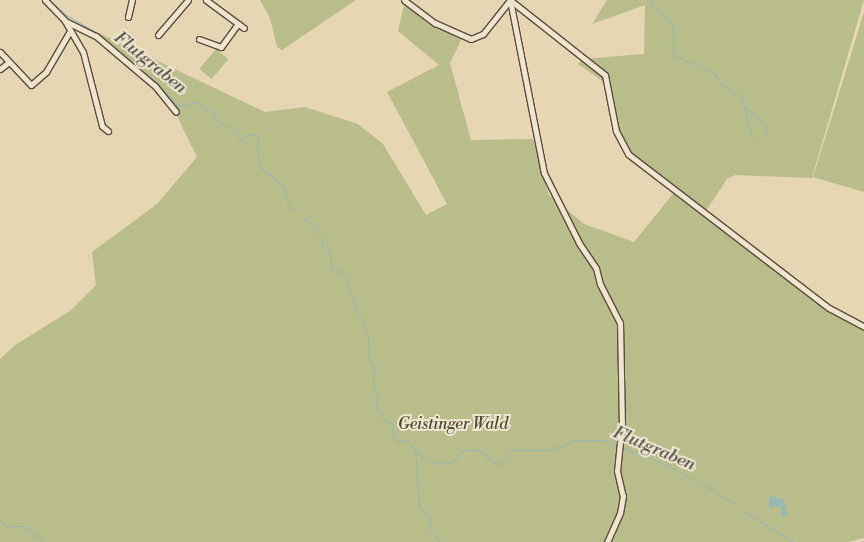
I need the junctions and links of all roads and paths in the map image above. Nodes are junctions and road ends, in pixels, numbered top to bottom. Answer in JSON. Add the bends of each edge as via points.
{"nodes":[{"id":1,"x":46,"y":0,"type":"edge"},
{"id":2,"x":132,"y":0,"type":"edge"},
{"id":3,"x":188,"y":0,"type":"edge"},
{"id":4,"x":206,"y":0,"type":"edge"},
{"id":5,"x":404,"y":0,"type":"edge"},
{"id":6,"x":510,"y":0,"type":"edge"},
{"id":7,"x":128,"y":17,"type":"dead end"},
{"id":8,"x":65,"y":21,"type":"junction"},
{"id":9,"x":238,"y":24,"type":"junction"},
{"id":10,"x":244,"y":28,"type":"dead end"},
{"id":11,"x":70,"y":31,"type":"junction"},
{"id":12,"x":158,"y":35,"type":"dead end"},
{"id":13,"x":199,"y":38,"type":"dead end"},
{"id":14,"x":0,"y":52,"type":"edge"},
{"id":15,"x":9,"y":62,"type":"junction"},
{"id":16,"x":0,"y":69,"type":"edge"},
{"id":17,"x":176,"y":112,"type":"dead end"},
{"id":18,"x":108,"y":131,"type":"dead end"},
{"id":19,"x":864,"y":327,"type":"edge"},
{"id":20,"x":607,"y":542,"type":"edge"}],
"edges":[{"from":1,"to":8,"type":"street"},
{"from":2,"to":7,"type":"street"},
{"from":3,"to":12,"type":"street","via":[[160,28]]},
{"from":4,"to":9,"type":"street"},
{"from":5,"to":6,"type":"street","via":[[435,23],[472,39],[483,34]]},
{"from":6,"to":19,"type":"street","via":[[605,75],[616,131],[628,154],[829,308]]},
{"from":6,"to":20,"type":"street","via":[[544,173],[578,243],[596,268],[600,284],[620,323],[621,444],[617,471],[623,496],[620,513]]},
{"from":8,"to":11,"type":"street"},
{"from":8,"to":17,"type":"street","via":[[96,36],[155,86]]},
{"from":9,"to":10,"type":"street"},
{"from":9,"to":13,"type":"street","via":[[221,46]]},
{"from":11,"to":15,"type":"street","via":[[46,72],[31,85]]},
{"from":11,"to":18,"type":"street","via":[[84,52],[102,126]]},
{"from":14,"to":15,"type":"street"},
{"from":15,"to":16,"type":"street"}]}
